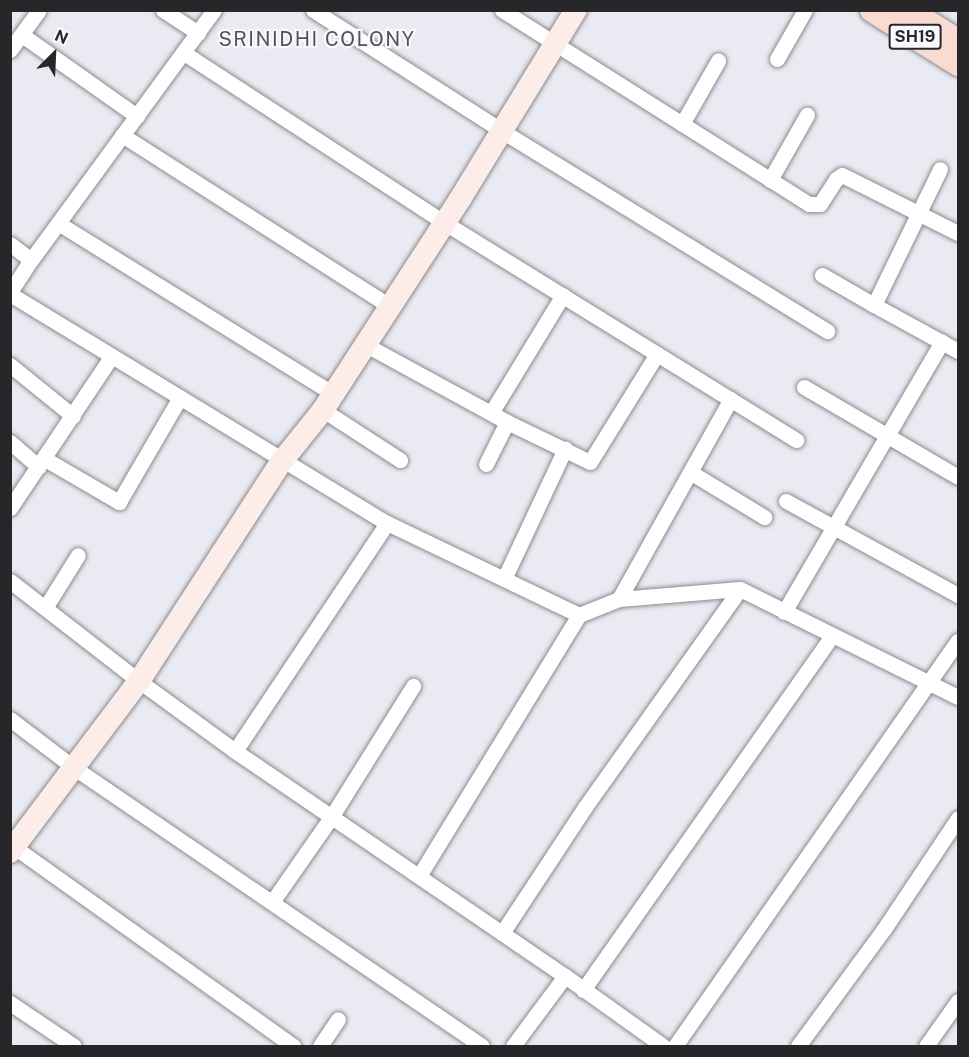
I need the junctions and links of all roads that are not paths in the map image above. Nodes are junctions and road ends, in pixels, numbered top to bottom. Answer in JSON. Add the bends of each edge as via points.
{"nodes":[{"id":1,"x":39,"y":10,"type":"edge"},
{"id":2,"x":163,"y":10,"type":"edge"},
{"id":3,"x":214,"y":10,"type":"edge"},
{"id":4,"x":313,"y":10,"type":"edge"},
{"id":5,"x":502,"y":10,"type":"edge"},
{"id":6,"x":576,"y":10,"type":"edge"},
{"id":7,"x":805,"y":10,"type":"edge"},
{"id":8,"x":872,"y":10,"type":"edge"},
{"id":9,"x":908,"y":10,"type":"edge"},
{"id":10,"x":198,"y":33,"type":"junction"},
{"id":11,"x":22,"y":35,"type":"junction"},
{"id":12,"x":958,"y":41,"type":"edge"},
{"id":13,"x":555,"y":44,"type":"junction"},
{"id":14,"x":10,"y":50,"type":"edge"},
{"id":15,"x":184,"y":52,"type":"junction"},
{"id":16,"x":777,"y":59,"type":"dead end"},
{"id":17,"x":718,"y":61,"type":"dead end"},
{"id":18,"x":958,"y":64,"type":"edge"},
{"id":19,"x":807,"y":115,"type":"dead end"},
{"id":20,"x":137,"y":117,"type":"junction"},
{"id":21,"x":682,"y":124,"type":"junction"},
{"id":22,"x":502,"y":131,"type":"junction"},
{"id":23,"x":122,"y":135,"type":"junction"},
{"id":24,"x":940,"y":169,"type":"dead end"},
{"id":25,"x":770,"y":180,"type":"junction"},
{"id":26,"x":918,"y":213,"type":"junction"},
{"id":27,"x":58,"y":223,"type":"junction"},
{"id":28,"x":445,"y":223,"type":"junction"},
{"id":29,"x":958,"y":233,"type":"edge"},
{"id":30,"x":10,"y":244,"type":"edge"},
{"id":31,"x":31,"y":260,"type":"junction"},
{"id":32,"x":822,"y":275,"type":"dead end"},
{"id":33,"x":10,"y":293,"type":"edge"},
{"id":34,"x":563,"y":295,"type":"junction"},
{"id":35,"x":874,"y":305,"type":"junction"},
{"id":36,"x":391,"y":307,"type":"junction"},
{"id":37,"x":827,"y":331,"type":"dead end"},
{"id":38,"x":942,"y":342,"type":"junction"},
{"id":39,"x":366,"y":345,"type":"junction"},
{"id":40,"x":958,"y":351,"type":"edge"},
{"id":41,"x":657,"y":354,"type":"junction"},
{"id":42,"x":111,"y":357,"type":"junction"},
{"id":43,"x":10,"y":365,"type":"edge"},
{"id":44,"x":804,"y":387,"type":"dead end"},
{"id":45,"x":180,"y":397,"type":"junction"},
{"id":46,"x":731,"y":399,"type":"junction"},
{"id":47,"x":328,"y":402,"type":"junction"},
{"id":48,"x":491,"y":413,"type":"junction"},
{"id":49,"x":73,"y":416,"type":"junction"},
{"id":50,"x":507,"y":422,"type":"junction"},
{"id":51,"x":887,"y":437,"type":"junction"},
{"id":52,"x":796,"y":440,"type":"dead end"},
{"id":53,"x":10,"y":442,"type":"edge"},
{"id":54,"x":565,"y":449,"type":"junction"},
{"id":55,"x":400,"y":460,"type":"dead end"},
{"id":56,"x":282,"y":461,"type":"junction"},
{"id":57,"x":42,"y":463,"type":"junction"},
{"id":58,"x":486,"y":464,"type":"dead end"},
{"id":59,"x":690,"y":472,"type":"junction"},
{"id":60,"x":958,"y":477,"type":"edge"},
{"id":61,"x":786,"y":501,"type":"dead end"},
{"id":62,"x":10,"y":508,"type":"edge"},
{"id":63,"x":764,"y":517,"type":"dead end"},
{"id":64,"x":387,"y":523,"type":"junction"},
{"id":65,"x":835,"y":527,"type":"junction"},
{"id":66,"x":78,"y":555,"type":"dead end"},
{"id":67,"x":504,"y":579,"type":"junction"},
{"id":68,"x":10,"y":581,"type":"edge"},
{"id":69,"x":740,"y":590,"type":"junction"},
{"id":70,"x":958,"y":595,"type":"edge"},
{"id":71,"x":619,"y":599,"type":"junction"},
{"id":72,"x":45,"y":608,"type":"junction"},
{"id":73,"x":784,"y":612,"type":"junction"},
{"id":74,"x":579,"y":615,"type":"junction"},
{"id":75,"x":832,"y":636,"type":"junction"},
{"id":76,"x":958,"y":641,"type":"edge"},
{"id":77,"x":139,"y":681,"type":"junction"},
{"id":78,"x":928,"y":682,"type":"junction"},
{"id":79,"x":413,"y":686,"type":"dead end"},
{"id":80,"x":958,"y":697,"type":"edge"},
{"id":81,"x":10,"y":719,"type":"edge"},
{"id":82,"x":235,"y":751,"type":"junction"},
{"id":83,"x":74,"y":767,"type":"junction"},
{"id":84,"x":958,"y":818,"type":"edge"},
{"id":85,"x":330,"y":819,"type":"junction"},
{"id":86,"x":12,"y":847,"type":"edge"},
{"id":87,"x":419,"y":876,"type":"junction"},
{"id":88,"x":272,"y":902,"type":"junction"},
{"id":89,"x":502,"y":933,"type":"junction"},
{"id":90,"x":565,"y":976,"type":"junction"},
{"id":91,"x":583,"y":990,"type":"junction"},
{"id":92,"x":10,"y":1003,"type":"edge"},
{"id":93,"x":956,"y":1009,"type":"edge"},
{"id":94,"x":338,"y":1018,"type":"dead end"},
{"id":95,"x":74,"y":1047,"type":"edge"},
{"id":96,"x":293,"y":1047,"type":"edge"},
{"id":97,"x":320,"y":1047,"type":"edge"},
{"id":98,"x":482,"y":1047,"type":"edge"},
{"id":99,"x":513,"y":1047,"type":"edge"},
{"id":100,"x":663,"y":1047,"type":"edge"},
{"id":101,"x":675,"y":1047,"type":"edge"},
{"id":102,"x":798,"y":1047,"type":"edge"},
{"id":103,"x":926,"y":1047,"type":"edge"}],
"edges":[{"from":1,"to":11,"type":"street"},
{"from":2,"to":10,"type":"street"},
{"from":3,"to":10,"type":"street"},
{"from":4,"to":22,"type":"street"},
{"from":5,"to":13,"type":"street"},
{"from":6,"to":13,"type":"street"},
{"from":7,"to":16,"type":"street"},
{"from":8,"to":18,"type":"main road","number":"SH19"},
{"from":9,"to":12,"type":"main road","number":"SH19"},
{"from":10,"to":15,"type":"street"},
{"from":11,"to":14,"type":"street"},
{"from":11,"to":20,"type":"street"},
{"from":13,"to":21,"type":"street"},
{"from":13,"to":22,"type":"street"},
{"from":15,"to":20,"type":"street"},
{"from":15,"to":28,"type":"street"},
{"from":17,"to":21,"type":"street"},
{"from":19,"to":25,"type":"street"},
{"from":20,"to":23,"type":"street"},
{"from":21,"to":25,"type":"street"},
{"from":22,"to":28,"type":"street"},
{"from":22,"to":37,"type":"street"},
{"from":23,"to":27,"type":"street"},
{"from":23,"to":36,"type":"street"},
{"from":24,"to":26,"type":"street"},
{"from":25,"to":26,"type":"street","via":[[815,205],[825,199],[842,175]]},
{"from":26,"to":29,"type":"street"},
{"from":26,"to":35,"type":"street"},
{"from":27,"to":31,"type":"street"},
{"from":27,"to":47,"type":"street"},
{"from":28,"to":34,"type":"street"},
{"from":28,"to":36,"type":"street"},
{"from":30,"to":31,"type":"street"},
{"from":31,"to":33,"type":"street"},
{"from":32,"to":35,"type":"street"},
{"from":33,"to":42,"type":"street"},
{"from":34,"to":41,"type":"street"},
{"from":34,"to":48,"type":"street"},
{"from":35,"to":38,"type":"street"},
{"from":36,"to":39,"type":"street"},
{"from":38,"to":40,"type":"street"},
{"from":38,"to":51,"type":"street"},
{"from":39,"to":47,"type":"street"},
{"from":39,"to":48,"type":"street"},
{"from":41,"to":46,"type":"street"},
{"from":41,"to":54,"type":"street","via":[[590,462]]},
{"from":42,"to":45,"type":"street"},
{"from":42,"to":49,"type":"street"},
{"from":43,"to":49,"type":"street"},
{"from":44,"to":51,"type":"street"},
{"from":45,"to":56,"type":"street"},
{"from":45,"to":57,"type":"street","via":[[119,502]]},
{"from":46,"to":52,"type":"street"},
{"from":46,"to":59,"type":"street"},
{"from":47,"to":55,"type":"street"},
{"from":47,"to":56,"type":"street"},
{"from":48,"to":50,"type":"street"},
{"from":49,"to":57,"type":"street"},
{"from":50,"to":54,"type":"street"},
{"from":50,"to":58,"type":"street"},
{"from":51,"to":60,"type":"street"},
{"from":51,"to":65,"type":"street"},
{"from":53,"to":57,"type":"street"},
{"from":54,"to":67,"type":"street"},
{"from":56,"to":64,"type":"street"},
{"from":56,"to":77,"type":"street"},
{"from":57,"to":62,"type":"street"},
{"from":59,"to":63,"type":"street"},
{"from":59,"to":71,"type":"street"},
{"from":61,"to":65,"type":"street"},
{"from":64,"to":67,"type":"street"},
{"from":64,"to":82,"type":"street"},
{"from":65,"to":70,"type":"street"},
{"from":65,"to":73,"type":"street"},
{"from":66,"to":72,"type":"street"},
{"from":67,"to":74,"type":"street"},
{"from":68,"to":72,"type":"street"},
{"from":69,"to":71,"type":"street"},
{"from":69,"to":73,"type":"street"},
{"from":69,"to":89,"type":"street","via":[[585,807]]},
{"from":71,"to":74,"type":"street"},
{"from":72,"to":77,"type":"street"},
{"from":73,"to":75,"type":"street"},
{"from":74,"to":87,"type":"street"},
{"from":75,"to":78,"type":"street"},
{"from":75,"to":91,"type":"street"},
{"from":76,"to":78,"type":"street"},
{"from":77,"to":82,"type":"street"},
{"from":77,"to":83,"type":"street"},
{"from":78,"to":80,"type":"street"},
{"from":78,"to":101,"type":"street"},
{"from":79,"to":85,"type":"street"},
{"from":81,"to":83,"type":"street"},
{"from":82,"to":85,"type":"street"},
{"from":83,"to":86,"type":"street"},
{"from":83,"to":88,"type":"street"},
{"from":84,"to":102,"type":"street"},
{"from":85,"to":87,"type":"street"},
{"from":85,"to":88,"type":"street"},
{"from":86,"to":96,"type":"street"},
{"from":87,"to":89,"type":"street"},
{"from":88,"to":98,"type":"street"},
{"from":89,"to":90,"type":"street"},
{"from":90,"to":91,"type":"street"},
{"from":90,"to":99,"type":"street"},
{"from":91,"to":100,"type":"street"},
{"from":92,"to":95,"type":"street"},
{"from":93,"to":103,"type":"street"},
{"from":94,"to":97,"type":"street"}]}
